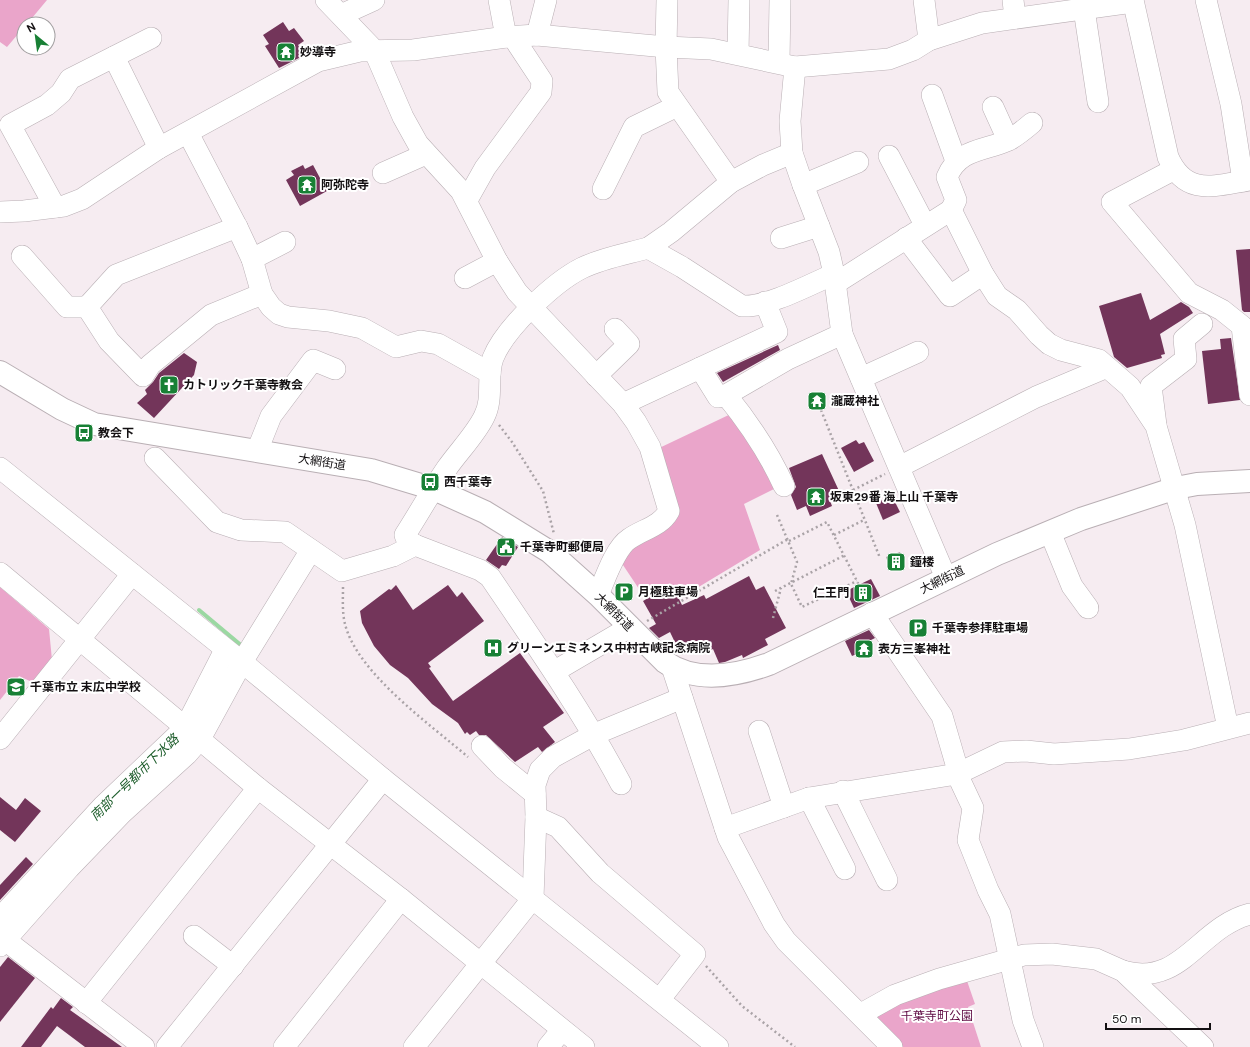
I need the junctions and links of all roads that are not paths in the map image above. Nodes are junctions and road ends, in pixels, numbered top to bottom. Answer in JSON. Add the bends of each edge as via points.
{"nodes":[{"id":1,"x":326,"y":0,"type":"edge"},
{"id":2,"x":374,"y":0,"type":"edge"},
{"id":3,"x":499,"y":0,"type":"edge"},
{"id":4,"x":546,"y":0,"type":"edge"},
{"id":5,"x":667,"y":0,"type":"edge"},
{"id":6,"x":739,"y":0,"type":"edge"},
{"id":7,"x":780,"y":0,"type":"edge"},
{"id":8,"x":924,"y":0,"type":"edge"},
{"id":9,"x":1206,"y":0,"type":"edge"},
{"id":10,"x":1133,"y":1,"type":"edge"},
{"id":11,"x":1090,"y":6,"type":"edge"},
{"id":12,"x":1014,"y":9,"type":"edge"},
{"id":13,"x":341,"y":15,"type":"junction"},
{"id":14,"x":537,"y":35,"type":"junction"},
{"id":15,"x":510,"y":37,"type":"junction"},
{"id":16,"x":151,"y":38,"type":"dead end"},
{"id":17,"x":929,"y":40,"type":"junction"},
{"id":18,"x":666,"y":47,"type":"junction"},
{"id":19,"x":374,"y":50,"type":"junction"},
{"id":20,"x":738,"y":54,"type":"junction"},
{"id":21,"x":114,"y":57,"type":"junction"},
{"id":22,"x":787,"y":64,"type":"junction"},
{"id":23,"x":932,"y":95,"type":"dead end"},
{"id":24,"x":1098,"y":102,"type":"dead end"},
{"id":25,"x":677,"y":106,"type":"junction"},
{"id":26,"x":993,"y":107,"type":"dead end"},
{"id":27,"x":1032,"y":123,"type":"dead end"},
{"id":28,"x":188,"y":133,"type":"junction"},
{"id":29,"x":1008,"y":140,"type":"junction"},
{"id":30,"x":159,"y":148,"type":"junction"},
{"id":31,"x":792,"y":153,"type":"junction"},
{"id":32,"x":426,"y":154,"type":"junction"},
{"id":33,"x":889,"y":156,"type":"dead end"},
{"id":34,"x":956,"y":161,"type":"junction"},
{"id":35,"x":858,"y":162,"type":"dead end"},
{"id":36,"x":1173,"y":170,"type":"junction"},
{"id":37,"x":383,"y":173,"type":"dead end"},
{"id":38,"x":1246,"y":180,"type":"edge"},
{"id":39,"x":731,"y":182,"type":"junction"},
{"id":40,"x":802,"y":185,"type":"junction"},
{"id":41,"x":603,"y":188,"type":"dead end"},
{"id":42,"x":467,"y":200,"type":"junction"},
{"id":43,"x":55,"y":207,"type":"junction"},
{"id":44,"x":951,"y":210,"type":"junction"},
{"id":45,"x":0,"y":212,"type":"edge"},
{"id":46,"x":925,"y":225,"type":"junction"},
{"id":47,"x":819,"y":226,"type":"junction"},
{"id":48,"x":237,"y":227,"type":"junction"},
{"id":49,"x":781,"y":238,"type":"dead end"},
{"id":50,"x":906,"y":238,"type":"junction"},
{"id":51,"x":285,"y":242,"type":"dead end"},
{"id":52,"x":648,"y":248,"type":"junction"},
{"id":53,"x":22,"y":256,"type":"dead end"},
{"id":54,"x":252,"y":259,"type":"junction"},
{"id":55,"x":497,"y":261,"type":"junction"},
{"id":56,"x":983,"y":274,"type":"junction"},
{"id":57,"x":465,"y":278,"type":"dead end"},
{"id":58,"x":835,"y":279,"type":"junction"},
{"id":59,"x":262,"y":294,"type":"junction"},
{"id":60,"x":765,"y":302,"type":"junction"},
{"id":61,"x":87,"y":307,"type":"junction"},
{"id":62,"x":531,"y":308,"type":"junction"},
{"id":63,"x":1202,"y":324,"type":"dead end"},
{"id":64,"x":615,"y":328,"type":"dead end"},
{"id":65,"x":842,"y":334,"type":"junction"},
{"id":66,"x":918,"y":352,"type":"dead end"},
{"id":67,"x":1107,"y":367,"type":"junction"},
{"id":68,"x":700,"y":368,"type":"junction"},
{"id":69,"x":335,"y":369,"type":"dead end"},
{"id":70,"x":0,"y":372,"type":"edge"},
{"id":71,"x":490,"y":373,"type":"junction"},
{"id":72,"x":596,"y":376,"type":"junction"},
{"id":73,"x":861,"y":378,"type":"junction"},
{"id":74,"x":726,"y":395,"type":"junction"},
{"id":75,"x":1250,"y":395,"type":"edge"},
{"id":76,"x":623,"y":404,"type":"junction"},
{"id":77,"x":1156,"y":426,"type":"junction"},
{"id":78,"x":257,"y":451,"type":"junction"},
{"id":79,"x":155,"y":458,"type":"dead end"},
{"id":80,"x":899,"y":467,"type":"junction"},
{"id":81,"x":0,"y":468,"type":"edge"},
{"id":82,"x":1250,"y":482,"type":"edge"},
{"id":83,"x":784,"y":486,"type":"dead end"},
{"id":84,"x":1176,"y":488,"type":"junction"},
{"id":85,"x":434,"y":489,"type":"junction"},
{"id":86,"x":1050,"y":532,"type":"junction"},
{"id":87,"x":415,"y":545,"type":"junction"},
{"id":88,"x":311,"y":550,"type":"junction"},
{"id":89,"x":0,"y":573,"type":"edge"},
{"id":90,"x":132,"y":574,"type":"junction"},
{"id":91,"x":946,"y":578,"type":"junction"},
{"id":92,"x":598,"y":595,"type":"junction"},
{"id":93,"x":870,"y":607,"type":"junction"},
{"id":94,"x":1087,"y":611,"type":"dead end"},
{"id":95,"x":632,"y":628,"type":"junction"},
{"id":96,"x":80,"y":639,"type":"junction"},
{"id":97,"x":233,"y":656,"type":"junction"},
{"id":98,"x":672,"y":667,"type":"junction"},
{"id":99,"x":555,"y":671,"type":"junction"},
{"id":100,"x":682,"y":698,"type":"junction"},
{"id":101,"x":1250,"y":723,"type":"edge"},
{"id":102,"x":1228,"y":728,"type":"junction"},
{"id":103,"x":759,"y":731,"type":"dead end"},
{"id":104,"x":193,"y":734,"type":"junction"},
{"id":105,"x":595,"y":734,"type":"junction"},
{"id":106,"x":0,"y":739,"type":"edge"},
{"id":107,"x":477,"y":753,"type":"road end"},
{"id":108,"x":957,"y":774,"type":"junction"},
{"id":109,"x":383,"y":779,"type":"junction"},
{"id":110,"x":621,"y":784,"type":"dead end"},
{"id":111,"x":258,"y":788,"type":"junction"},
{"id":112,"x":843,"y":791,"type":"junction"},
{"id":113,"x":809,"y":798,"type":"junction"},
{"id":114,"x":535,"y":805,"type":"junction"},
{"id":115,"x":784,"y":807,"type":"junction"},
{"id":116,"x":725,"y":828,"type":"junction"},
{"id":117,"x":329,"y":844,"type":"junction"},
{"id":118,"x":845,"y":869,"type":"dead end"},
{"id":119,"x":886,"y":880,"type":"dead end"},
{"id":120,"x":533,"y":898,"type":"junction"},
{"id":121,"x":401,"y":900,"type":"junction"},
{"id":122,"x":1250,"y":914,"type":"edge"},
{"id":123,"x":2,"y":936,"type":"edge"},
{"id":124,"x":194,"y":936,"type":"dead end"},
{"id":125,"x":1011,"y":960,"type":"junction"},
{"id":126,"x":480,"y":964,"type":"junction"},
{"id":127,"x":233,"y":966,"type":"junction"},
{"id":128,"x":1123,"y":971,"type":"junction"},
{"id":129,"x":660,"y":999,"type":"junction"},
{"id":130,"x":86,"y":1003,"type":"junction"},
{"id":131,"x":861,"y":1014,"type":"junction"},
{"id":132,"x":562,"y":1030,"type":"junction"},
{"id":133,"x":144,"y":1047,"type":"edge"},
{"id":134,"x":167,"y":1047,"type":"edge"},
{"id":135,"x":284,"y":1047,"type":"edge"},
{"id":136,"x":414,"y":1047,"type":"edge"},
{"id":137,"x":548,"y":1047,"type":"edge"},
{"id":138,"x":584,"y":1047,"type":"edge"},
{"id":139,"x":718,"y":1047,"type":"edge"},
{"id":140,"x":892,"y":1047,"type":"edge"},
{"id":141,"x":1033,"y":1047,"type":"edge"},
{"id":142,"x":1203,"y":1047,"type":"edge"}],
"edges":[{"from":1,"to":13,"type":"street"},
{"from":2,"to":13,"type":"street"},
{"from":3,"to":15,"type":"street"},
{"from":4,"to":14,"type":"street"},
{"from":5,"to":18,"type":"street"},
{"from":6,"to":20,"type":"street"},
{"from":7,"to":22,"type":"street"},
{"from":8,"to":17,"type":"street"},
{"from":9,"to":38,"type":"street"},
{"from":10,"to":11,"type":"street"},
{"from":10,"to":36,"type":"street"},
{"from":11,"to":12,"type":"street"},
{"from":11,"to":24,"type":"street"},
{"from":12,"to":17,"type":"street"},
{"from":13,"to":19,"type":"street"},
{"from":14,"to":15,"type":"street"},
{"from":14,"to":18,"type":"street"},
{"from":15,"to":19,"type":"street","via":[[413,50]]},
{"from":15,"to":42,"type":"street","via":[[542,81],[541,92],[486,168]]},
{"from":16,"to":21,"type":"street"},
{"from":17,"to":22,"type":"street","via":[[913,50],[889,59]]},
{"from":18,"to":20,"type":"street","via":[[711,48]]},
{"from":18,"to":25,"type":"street","via":[[668,92]]},
{"from":19,"to":28,"type":"street","via":[[318,61]]},
{"from":19,"to":32,"type":"street","via":[[404,117]]},
{"from":20,"to":22,"type":"street"},
{"from":21,"to":30,"type":"street"},
{"from":21,"to":43,"type":"street","via":[[70,79],[62,92],[47,105],[10,125]]},
{"from":22,"to":31,"type":"street"},
{"from":23,"to":34,"type":"street"},
{"from":25,"to":39,"type":"street"},
{"from":25,"to":41,"type":"street","via":[[634,127]]},
{"from":26,"to":29,"type":"street"},
{"from":27,"to":29,"type":"street"},
{"from":28,"to":30,"type":"street"},
{"from":28,"to":48,"type":"street"},
{"from":29,"to":34,"type":"street","via":[[977,150]]},
{"from":30,"to":43,"type":"street","via":[[82,198]]},
{"from":31,"to":39,"type":"street"},
{"from":31,"to":40,"type":"street"},
{"from":32,"to":37,"type":"street"},
{"from":32,"to":42,"type":"street","via":[[454,182]]},
{"from":33,"to":46,"type":"street"},
{"from":34,"to":44,"type":"street","via":[[947,177],[956,200]]},
{"from":35,"to":40,"type":"street"},
{"from":36,"to":38,"type":"street","via":[[1194,184],[1207,187]]},
{"from":36,"to":75,"type":"street","via":[[1112,202],[1189,292],[1222,310],[1242,326]]},
{"from":39,"to":52,"type":"street"},
{"from":40,"to":47,"type":"street"},
{"from":42,"to":55,"type":"street"},
{"from":43,"to":45,"type":"street"},
{"from":44,"to":46,"type":"street"},
{"from":44,"to":56,"type":"street"},
{"from":46,"to":50,"type":"street"},
{"from":47,"to":49,"type":"street"},
{"from":47,"to":58,"type":"street","via":[[829,252]]},
{"from":48,"to":54,"type":"street"},
{"from":48,"to":61,"type":"street","via":[[116,276]]},
{"from":50,"to":56,"type":"street","via":[[950,296]]},
{"from":50,"to":58,"type":"street"},
{"from":51,"to":54,"type":"street"},
{"from":52,"to":60,"type":"street","via":[[742,306]]},
{"from":52,"to":62,"type":"street","via":[[582,268],[566,277]]},
{"from":53,"to":61,"type":"street","via":[[68,307]]},
{"from":54,"to":59,"type":"street"},
{"from":55,"to":57,"type":"street"},
{"from":55,"to":62,"type":"street"},
{"from":56,"to":67,"type":"street","via":[[997,296],[1017,310],[1049,344],[1098,360]]},
{"from":58,"to":60,"type":"street"},
{"from":58,"to":65,"type":"street"},
{"from":59,"to":61,"type":"street","via":[[211,315],[150,365],[143,376],[109,341]]},
{"from":59,"to":71,"type":"street","via":[[279,314],[362,328],[396,347],[421,342],[438,344]]},
{"from":60,"to":68,"type":"street","via":[[778,332]]},
{"from":62,"to":71,"type":"street","via":[[504,339],[493,358]]},
{"from":62,"to":72,"type":"street"},
{"from":63,"to":77,"type":"street","via":[[1184,339],[1186,359],[1151,386]]},
{"from":64,"to":72,"type":"street","via":[[629,344]]},
{"from":65,"to":73,"type":"street"},
{"from":65,"to":74,"type":"street","via":[[788,359]]},
{"from":66,"to":73,"type":"street"},
{"from":67,"to":77,"type":"street","via":[[1130,387]]},
{"from":67,"to":80,"type":"street","via":[[1036,397]]},
{"from":68,"to":74,"type":"street","via":[[718,397]]},
{"from":68,"to":76,"type":"street"},
{"from":69,"to":78,"type":"street","via":[[313,360],[271,416]]},
{"from":70,"to":78,"type":"main road","name":"大網街道","via":[[50,403],[94,424]]},
{"from":71,"to":85,"type":"street","via":[[491,392],[485,416]]},
{"from":72,"to":76,"type":"street"},
{"from":73,"to":80,"type":"street"},
{"from":74,"to":83,"type":"street","via":[[772,459]]},
{"from":76,"to":92,"type":"street","via":[[650,447],[669,511],[664,520],[628,539],[616,555]]},
{"from":77,"to":84,"type":"street"},
{"from":78,"to":85,"type":"main road","name":"大網街道","via":[[371,470]]},
{"from":79,"to":88,"type":"street","via":[[217,522],[241,530],[285,532]]},
{"from":80,"to":91,"type":"street"},
{"from":81,"to":90,"type":"street"},
{"from":82,"to":84,"type":"main road","name":"大網街道","via":[[1197,484]]},
{"from":84,"to":86,"type":"main road","name":"大網街道","via":[[1088,516]]},
{"from":84,"to":102,"type":"street"},
{"from":85,"to":87,"type":"street","via":[[405,535],[407,540]]},
{"from":85,"to":92,"type":"main road","name":"大網街道","via":[[504,523],[550,552]]},
{"from":86,"to":91,"type":"main road","name":"大網街道"},
{"from":86,"to":94,"type":"street","via":[[1072,586]]},
{"from":87,"to":88,"type":"street","via":[[393,556],[342,571]]},
{"from":87,"to":99,"type":"street","via":[[480,570],[490,577]]},
{"from":88,"to":97,"type":"street"},
{"from":89,"to":96,"type":"street"},
{"from":90,"to":96,"type":"street"},
{"from":90,"to":97,"type":"street"},
{"from":91,"to":93,"type":"main road","name":"大網街道"},
{"from":92,"to":95,"type":"main road","name":"大網街道"},
{"from":93,"to":98,"type":"main road","name":"大網街道","via":[[768,664],[741,673],[700,674]]},
{"from":93,"to":108,"type":"street","via":[[942,716]]},
{"from":95,"to":98,"type":"main road","name":"大網街道"},
{"from":95,"to":99,"type":"street"},
{"from":96,"to":104,"type":"street"},
{"from":96,"to":106,"type":"street"},
{"from":97,"to":104,"type":"street"},
{"from":97,"to":109,"type":"street"},
{"from":98,"to":100,"type":"street"},
{"from":99,"to":105,"type":"street"},
{"from":100,"to":105,"type":"street"},
{"from":100,"to":116,"type":"street"},
{"from":101,"to":102,"type":"street"},
{"from":102,"to":108,"type":"street","via":[[1184,740],[1129,749],[1054,754],[1004,752]]},
{"from":103,"to":115,"type":"street"},
{"from":104,"to":111,"type":"street"},
{"from":104,"to":123,"type":"street","via":[[103,806]]},
{"from":105,"to":110,"type":"street"},
{"from":105,"to":114,"type":"street","via":[[553,756],[545,764],[537,777]]},
{"from":107,"to":114,"type":"street","via":[[503,768]]},
{"from":108,"to":112,"type":"street"},
{"from":108,"to":125,"type":"street","via":[[973,808],[968,840],[1000,914]]},
{"from":109,"to":117,"type":"street"},
{"from":109,"to":120,"type":"street"},
{"from":111,"to":117,"type":"street"},
{"from":111,"to":130,"type":"street"},
{"from":112,"to":113,"type":"street"},
{"from":112,"to":119,"type":"street"},
{"from":113,"to":115,"type":"street"},
{"from":113,"to":118,"type":"street"},
{"from":114,"to":120,"type":"street"},
{"from":114,"to":129,"type":"street","via":[[600,873],[695,954]]},
{"from":115,"to":116,"type":"street"},
{"from":116,"to":131,"type":"street","via":[[774,924],[786,941]]},
{"from":117,"to":121,"type":"street"},
{"from":117,"to":127,"type":"street"},
{"from":120,"to":126,"type":"street"},
{"from":120,"to":129,"type":"street"},
{"from":121,"to":126,"type":"street"},
{"from":121,"to":135,"type":"street"},
{"from":122,"to":128,"type":"street","via":[[1227,922],[1170,969],[1153,975],[1136,975]]},
{"from":123,"to":130,"type":"street"},
{"from":124,"to":127,"type":"street"},
{"from":125,"to":128,"type":"street","via":[[1024,955],[1052,954],[1096,959]]},
{"from":125,"to":131,"type":"street","via":[[939,979],[896,995]]},
{"from":125,"to":141,"type":"street","via":[[1023,1020]]},
{"from":126,"to":132,"type":"street"},
{"from":126,"to":136,"type":"street"},
{"from":127,"to":134,"type":"street"},
{"from":128,"to":142,"type":"street"},
{"from":129,"to":139,"type":"street"},
{"from":130,"to":133,"type":"street"},
{"from":131,"to":140,"type":"street"},
{"from":132,"to":137,"type":"street"},
{"from":132,"to":138,"type":"street"}]}
